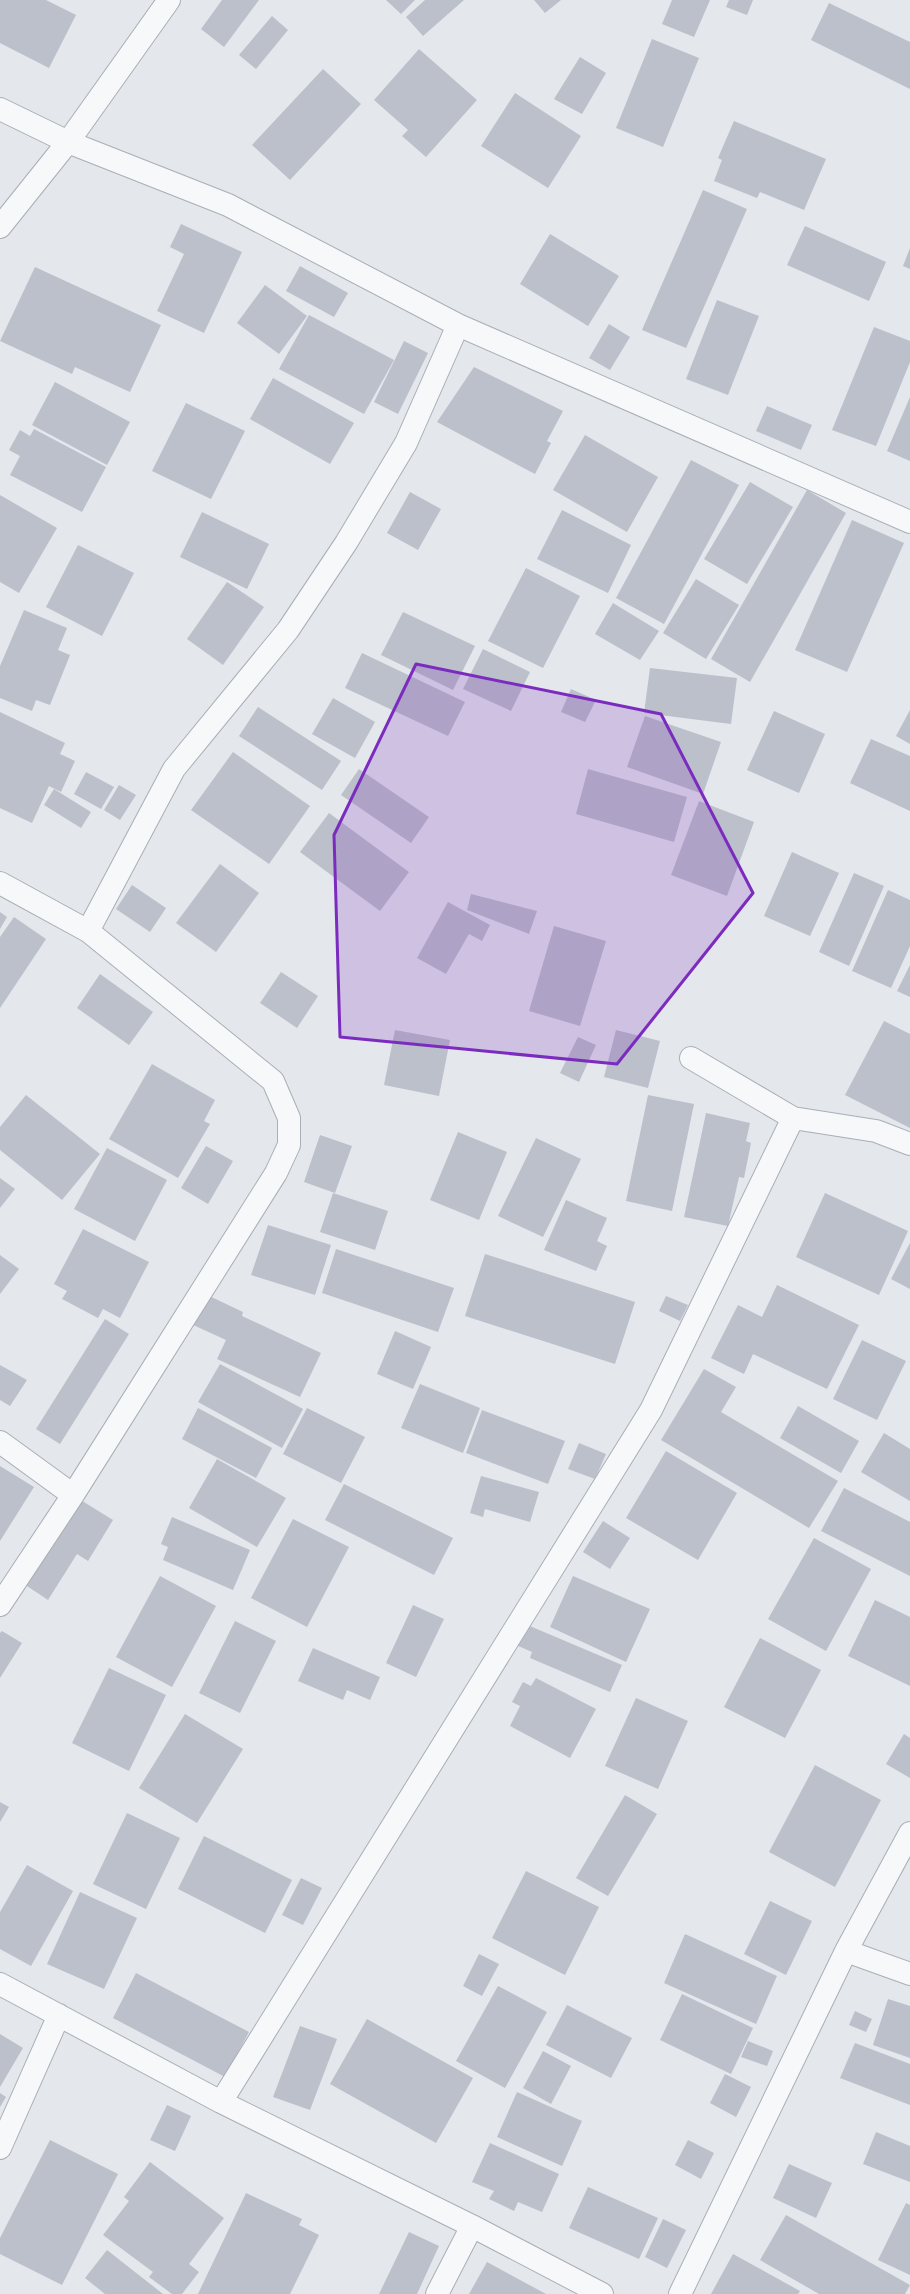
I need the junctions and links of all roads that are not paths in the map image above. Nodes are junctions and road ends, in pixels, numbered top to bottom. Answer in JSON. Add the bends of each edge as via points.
{"nodes":[{"id":1,"x":169,"y":0,"type":"edge"},
{"id":2,"x":0,"y":109,"type":"edge"},
{"id":3,"x":68,"y":142,"type":"junction"},
{"id":4,"x":0,"y":227,"type":"edge"},
{"id":5,"x":458,"y":325,"type":"junction"},
{"id":6,"x":910,"y":522,"type":"edge"},
{"id":7,"x":0,"y":882,"type":"edge"},
{"id":8,"x":88,"y":931,"type":"junction"},
{"id":9,"x":691,"y":1058,"type":"dead end"},
{"id":10,"x":793,"y":1118,"type":"junction"},
{"id":11,"x":910,"y":1144,"type":"edge"},
{"id":12,"x":0,"y":1442,"type":"edge"},
{"id":13,"x":73,"y":1495,"type":"junction"},
{"id":14,"x":0,"y":1605,"type":"edge"},
{"id":15,"x":910,"y":1833,"type":"edge"},
{"id":16,"x":846,"y":1951,"type":"junction"},
{"id":17,"x":910,"y":1974,"type":"edge"},
{"id":18,"x":0,"y":1984,"type":"edge"},
{"id":19,"x":59,"y":2015,"type":"junction"},
{"id":20,"x":221,"y":2102,"type":"junction"},
{"id":21,"x":0,"y":2148,"type":"edge"},
{"id":22,"x":472,"y":2226,"type":"junction"},
{"id":23,"x":437,"y":2294,"type":"edge"},
{"id":24,"x":602,"y":2294,"type":"edge"},
{"id":25,"x":680,"y":2294,"type":"edge"}],
"edges":[{"from":1,"to":3,"type":"street"},
{"from":2,"to":3,"type":"street"},
{"from":3,"to":4,"type":"street"},
{"from":3,"to":5,"type":"street","via":[[228,205]]},
{"from":5,"to":6,"type":"street"},
{"from":5,"to":8,"type":"street","via":[[406,443],[346,543],[288,630],[174,769]]},
{"from":7,"to":8,"type":"street"},
{"from":8,"to":13,"type":"street","via":[[273,1081],[289,1118],[289,1145],[276,1173]]},
{"from":9,"to":10,"type":"street"},
{"from":10,"to":11,"type":"street","via":[[876,1131]]},
{"from":10,"to":20,"type":"street","via":[[652,1410]]},
{"from":12,"to":13,"type":"street"},
{"from":13,"to":14,"type":"street"},
{"from":15,"to":16,"type":"street"},
{"from":16,"to":17,"type":"street"},
{"from":16,"to":25,"type":"street"},
{"from":18,"to":19,"type":"street"},
{"from":19,"to":20,"type":"street"},
{"from":19,"to":21,"type":"street"},
{"from":20,"to":22,"type":"street"},
{"from":22,"to":23,"type":"street"},
{"from":22,"to":24,"type":"street"}]}
